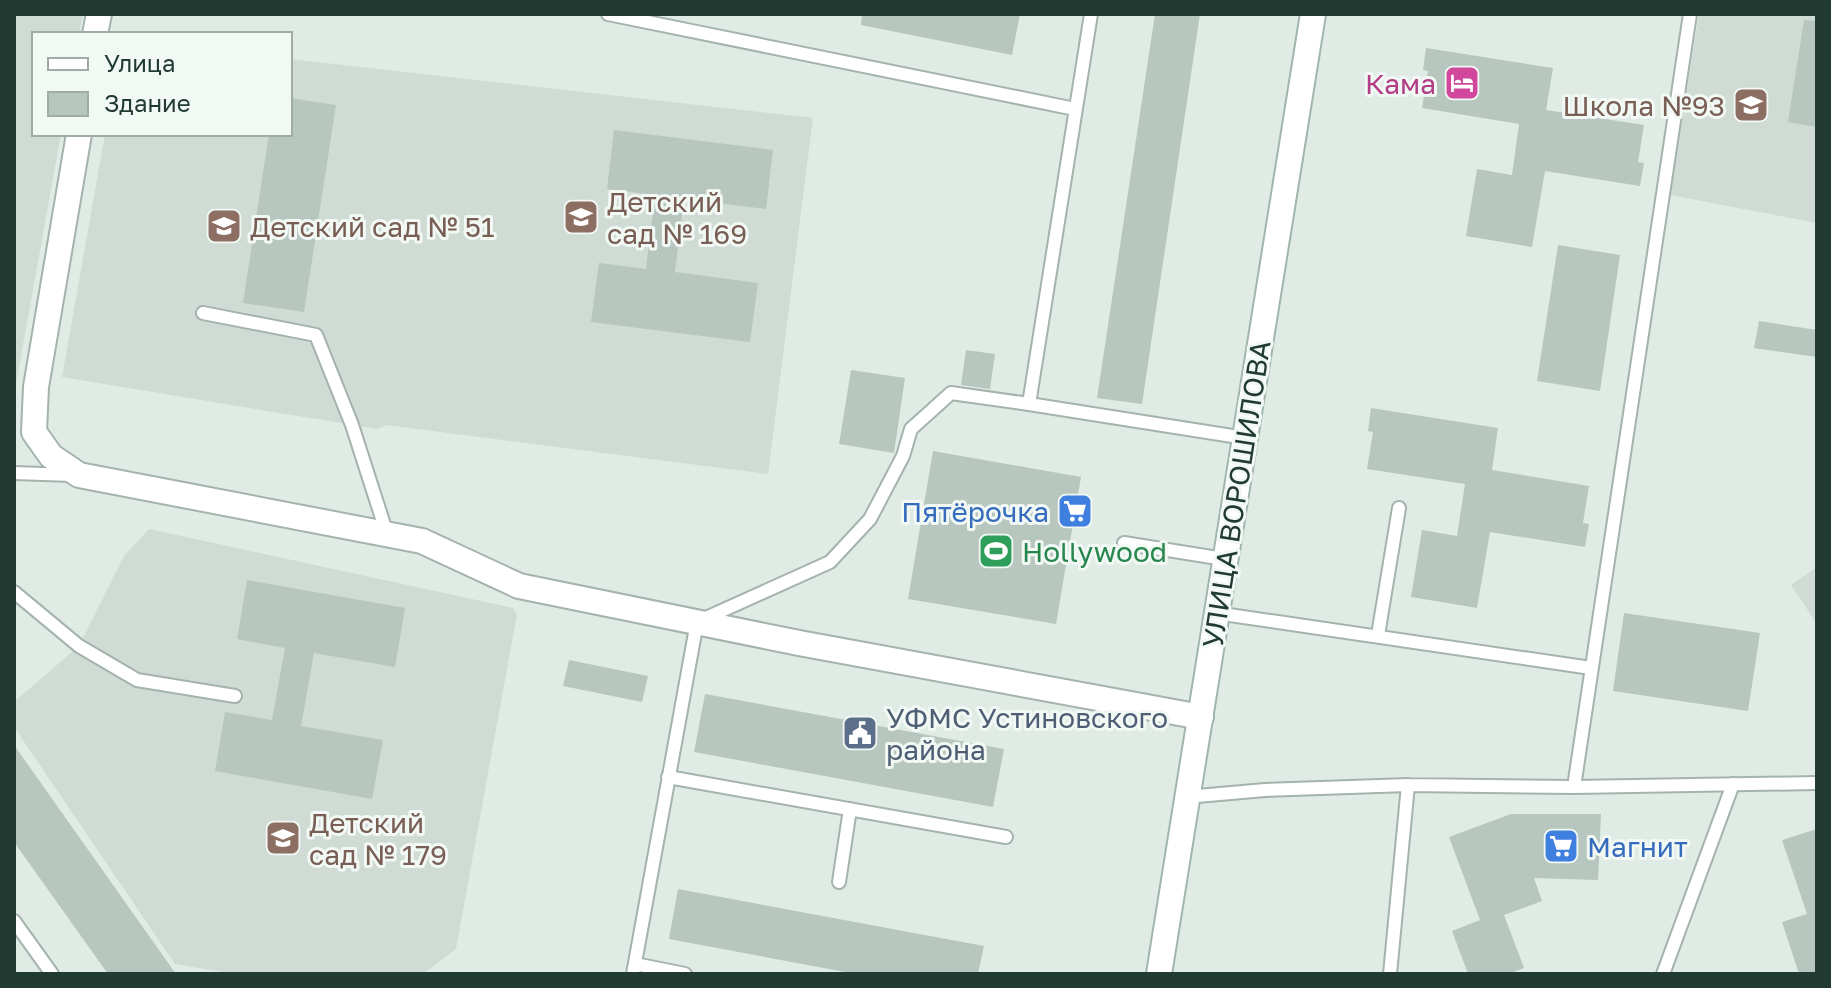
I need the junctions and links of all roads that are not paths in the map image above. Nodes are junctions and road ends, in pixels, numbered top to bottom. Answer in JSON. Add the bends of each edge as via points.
{"nodes":[{"id":1,"x":608,"y":14,"type":"edge"},
{"id":2,"x":1091,"y":14,"type":"edge"},
{"id":3,"x":1313,"y":14,"type":"edge"},
{"id":4,"x":1690,"y":14,"type":"edge"},
{"id":5,"x":1075,"y":109,"type":"junction"},
{"id":6,"x":79,"y":136,"type":"edge"},
{"id":7,"x":203,"y":313,"type":"dead end"},
{"id":8,"x":1029,"y":404,"type":"junction"},
{"id":9,"x":1245,"y":438,"type":"junction"},
{"id":10,"x":14,"y":473,"type":"edge"},
{"id":11,"x":79,"y":475,"type":"junction"},
{"id":12,"x":1399,"y":508,"type":"dead end"},
{"id":13,"x":387,"y":534,"type":"junction"},
{"id":14,"x":1124,"y":543,"type":"dead end"},
{"id":15,"x":1224,"y":559,"type":"junction"},
{"id":16,"x":14,"y":592,"type":"edge"},
{"id":17,"x":1216,"y":613,"type":"junction"},
{"id":18,"x":697,"y":622,"type":"junction"},
{"id":19,"x":1378,"y":635,"type":"junction"},
{"id":20,"x":1591,"y":668,"type":"junction"},
{"id":21,"x":235,"y":696,"type":"dead end"},
{"id":22,"x":1201,"y":717,"type":"junction"},
{"id":23,"x":668,"y":777,"type":"junction"},
{"id":24,"x":1817,"y":783,"type":"edge"},
{"id":25,"x":1733,"y":784,"type":"junction"},
{"id":26,"x":1408,"y":785,"type":"junction"},
{"id":27,"x":1574,"y":787,"type":"junction"},
{"id":28,"x":1186,"y":797,"type":"junction"},
{"id":29,"x":850,"y":809,"type":"junction"},
{"id":30,"x":1006,"y":837,"type":"dead end"},
{"id":31,"x":839,"y":882,"type":"dead end"},
{"id":32,"x":14,"y":921,"type":"edge"},
{"id":33,"x":634,"y":969,"type":"edge"},
{"id":34,"x":52,"y":974,"type":"edge"},
{"id":35,"x":685,"y":974,"type":"edge"},
{"id":36,"x":1159,"y":974,"type":"edge"},
{"id":37,"x":1390,"y":974,"type":"edge"},
{"id":38,"x":1663,"y":974,"type":"edge"}],
"edges":[{"from":1,"to":5,"type":"lane"},
{"from":2,"to":5,"type":"lane"},
{"from":3,"to":9,"type":"street","name":"УЛИЦА ВОРОШИЛОВА"},
{"from":4,"to":20,"type":"lane"},
{"from":5,"to":8,"type":"lane"},
{"from":6,"to":11,"type":"street","via":[[36,387],[34,432],[51,456]]},
{"from":7,"to":13,"type":"lane","via":[[316,335]]},
{"from":8,"to":9,"type":"lane"},
{"from":8,"to":18,"type":"lane","via":[[951,393],[911,429],[870,519],[830,562]]},
{"from":9,"to":15,"type":"street","name":"УЛИЦА ВОРОШИЛОВА"},
{"from":10,"to":11,"type":"lane"},
{"from":11,"to":13,"type":"street"},
{"from":12,"to":19,"type":"lane"},
{"from":13,"to":18,"type":"street","via":[[422,541],[519,586]]},
{"from":14,"to":15,"type":"lane"},
{"from":15,"to":17,"type":"street","name":"УЛИЦА ВОРОШИЛОВА"},
{"from":16,"to":21,"type":"lane","via":[[79,646],[137,680]]},
{"from":17,"to":19,"type":"lane"},
{"from":17,"to":22,"type":"street","name":"УЛИЦА ВОРОШИЛОВА"},
{"from":18,"to":22,"type":"street"},
{"from":18,"to":23,"type":"lane"},
{"from":19,"to":20,"type":"lane"},
{"from":20,"to":27,"type":"lane"},
{"from":22,"to":28,"type":"street","name":"УЛИЦА ВОРОШИЛОВА"},
{"from":23,"to":29,"type":"lane"},
{"from":23,"to":33,"type":"lane"},
{"from":24,"to":25,"type":"lane"},
{"from":25,"to":27,"type":"lane"},
{"from":25,"to":38,"type":"lane"},
{"from":26,"to":27,"type":"lane"},
{"from":26,"to":28,"type":"lane"},
{"from":26,"to":37,"type":"lane"},
{"from":28,"to":36,"type":"street","name":"УЛИЦА ВОРОШИЛОВА"},
{"from":29,"to":30,"type":"lane"},
{"from":29,"to":31,"type":"lane"},
{"from":32,"to":34,"type":"lane"},
{"from":33,"to":35,"type":"lane"}]}
